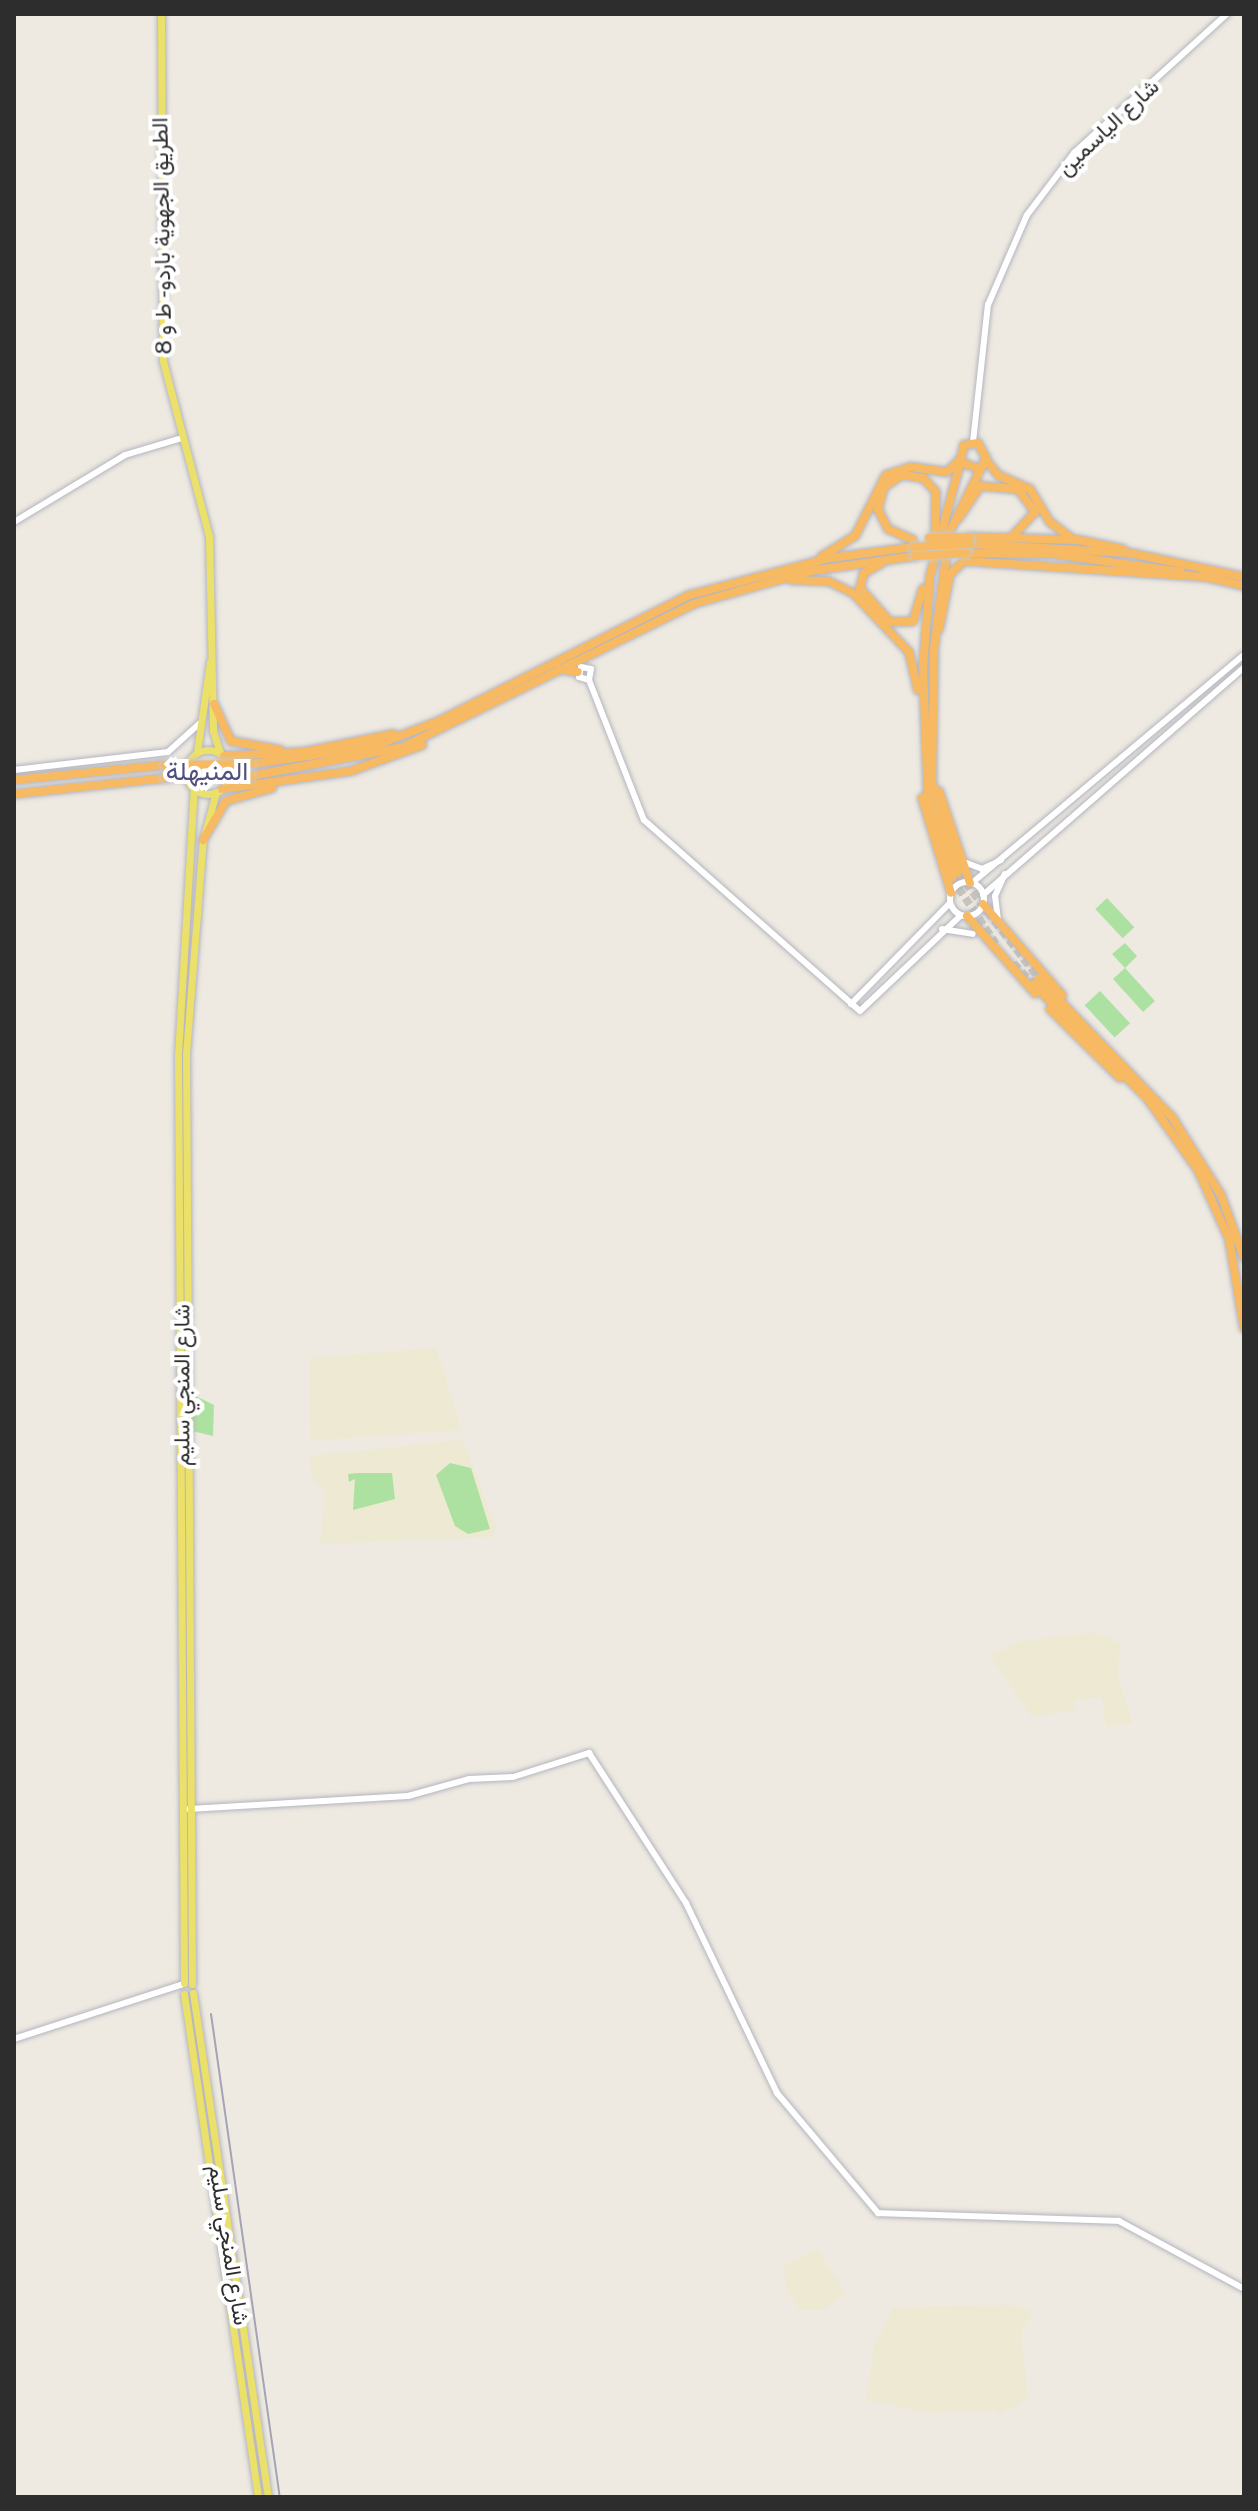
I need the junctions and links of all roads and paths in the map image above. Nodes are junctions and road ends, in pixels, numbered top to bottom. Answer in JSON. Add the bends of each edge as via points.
{"nodes":[{"id":1,"x":161,"y":14,"type":"edge"},
{"id":2,"x":1227,"y":14,"type":"edge"},
{"id":3,"x":182,"y":438,"type":"junction"},
{"id":4,"x":973,"y":442,"type":"junction"},
{"id":5,"x":986,"y":460,"type":"junction"},
{"id":6,"x":959,"y":461,"type":"junction"},
{"id":7,"x":979,"y":469,"type":"junction"},
{"id":8,"x":14,"y":522,"type":"edge"},
{"id":9,"x":949,"y":533,"type":"junction"},
{"id":10,"x":1012,"y":537,"type":"junction"},
{"id":11,"x":970,"y":540,"type":"junction"},
{"id":12,"x":1079,"y":540,"type":"junction"},
{"id":13,"x":914,"y":548,"type":"junction"},
{"id":14,"x":1130,"y":553,"type":"junction"},
{"id":15,"x":933,"y":559,"type":"junction"},
{"id":16,"x":812,"y":562,"type":"junction"},
{"id":17,"x":1204,"y":577,"type":"junction"},
{"id":18,"x":1244,"y":577,"type":"edge"},
{"id":19,"x":1244,"y":586,"type":"edge"},
{"id":20,"x":753,"y":587,"type":"junction"},
{"id":21,"x":213,"y":644,"type":"junction"},
{"id":22,"x":934,"y":649,"type":"junction"},
{"id":23,"x":1244,"y":655,"type":"edge"},
{"id":24,"x":1244,"y":667,"type":"edge"},
{"id":25,"x":554,"y":670,"type":"junction"},
{"id":26,"x":578,"y":672,"type":"junction"},
{"id":27,"x":589,"y":680,"type":"junction"},
{"id":28,"x":214,"y":704,"type":"junction"},
{"id":29,"x":206,"y":713,"type":"junction"},
{"id":30,"x":439,"y":721,"type":"junction"},
{"id":31,"x":453,"y":727,"type":"junction"},
{"id":32,"x":931,"y":727,"type":"junction"},
{"id":33,"x":924,"y":734,"type":"junction"},
{"id":34,"x":317,"y":750,"type":"junction"},
{"id":35,"x":924,"y":750,"type":"junction"},
{"id":36,"x":195,"y":754,"type":"junction"},
{"id":37,"x":222,"y":755,"type":"junction"},
{"id":38,"x":14,"y":770,"type":"edge"},
{"id":39,"x":310,"y":779,"type":"junction"},
{"id":40,"x":14,"y":780,"type":"edge"},
{"id":41,"x":194,"y":788,"type":"junction"},
{"id":42,"x":219,"y":791,"type":"junction"},
{"id":43,"x":14,"y":794,"type":"edge"},
{"id":44,"x":203,"y":840,"type":"junction"},
{"id":45,"x":956,"y":853,"type":"junction"},
{"id":46,"x":1008,"y":857,"type":"junction"},
{"id":47,"x":1007,"y":869,"type":"junction"},
{"id":48,"x":971,"y":883,"type":"junction"},
{"id":49,"x":950,"y":898,"type":"junction"},
{"id":50,"x":983,"y":900,"type":"junction"},
{"id":51,"x":964,"y":916,"type":"junction"},
{"id":52,"x":938,"y":930,"type":"junction"},
{"id":53,"x":1005,"y":933,"type":"junction"},
{"id":54,"x":973,"y":934,"type":"dead end"},
{"id":55,"x":851,"y":1004,"type":"junction"},
{"id":56,"x":1072,"y":1044,"type":"dead end"},
{"id":57,"x":1093,"y":1051,"type":"junction"},
{"id":58,"x":1112,"y":1053,"type":"junction"},
{"id":59,"x":1107,"y":1065,"type":"junction"},
{"id":60,"x":1095,"y":1068,"type":"dead end"},
{"id":61,"x":1167,"y":1123,"type":"junction"},
{"id":62,"x":1244,"y":1258,"type":"edge"},
{"id":63,"x":1243,"y":1316,"type":"edge"},
{"id":64,"x":1244,"y":1328,"type":"edge"},
{"id":65,"x":189,"y":1809,"type":"junction"},
{"id":66,"x":186,"y":1988,"type":"junction"},
{"id":67,"x":14,"y":2039,"type":"edge"},
{"id":68,"x":1244,"y":2289,"type":"edge"},
{"id":69,"x":258,"y":2497,"type":"edge"},
{"id":70,"x":268,"y":2497,"type":"edge"}],
"edges":[{"from":1,"to":3,"type":"main road","name":"الطريق الجهوية باردو - ط و 8","via":[[162,338]]},
{"from":2,"to":4,"type":"street","name":"شارع الياسمين","via":[[1074,153],[1027,215],[988,305]]},
{"from":3,"to":8,"type":"street","via":[[125,455]]},
{"from":3,"to":21,"type":"main road","name":"الطريق الجهوية باردو - ط و 8","via":[[209,536]]},
{"from":4,"to":5,"type":"highway"},
{"from":4,"to":6,"type":"highway"},
{"from":5,"to":7,"type":"highway"},
{"from":5,"to":12,"type":"highway","via":[[998,475],[1030,489],[1056,529]]},
{"from":6,"to":7,"type":"highway"},
{"from":6,"to":15,"type":"highway"},
{"from":6,"to":16,"type":"highway","via":[[947,472],[911,467],[886,475],[855,536]]},
{"from":7,"to":9,"type":"highway"},
{"from":9,"to":10,"type":"highway","via":[[975,490],[996,483],[1024,491],[1034,506],[1030,525]]},
{"from":9,"to":22,"type":"highway"},
{"from":10,"to":11,"type":"highway"},
{"from":10,"to":12,"type":"highway"},
{"from":11,"to":13,"type":"highway","bridge":true},
{"from":11,"to":13,"type":"highway","bridge":true,"via":[[929,538]]},
{"from":11,"to":14,"type":"highway"},
{"from":12,"to":14,"type":"highway"},
{"from":13,"to":15,"type":"highway","via":[[873,565],[860,580],[863,596],[899,625],[916,618]]},
{"from":13,"to":15,"type":"highway","via":[[888,529],[878,509],[884,487],[902,475],[923,478],[939,498]]},
{"from":13,"to":16,"type":"highway"},
{"from":13,"to":17,"type":"highway","bridge":true,"via":[[1084,557]]},
{"from":13,"to":20,"type":"highway"},
{"from":14,"to":18,"type":"highway"},
{"from":15,"to":33,"type":"highway"},
{"from":16,"to":30,"type":"highway","via":[[641,614]]},
{"from":17,"to":19,"type":"highway"},
{"from":17,"to":22,"type":"highway","via":[[964,561],[950,574]]},
{"from":20,"to":25,"type":"highway","via":[[670,613]]},
{"from":20,"to":33,"type":"highway","via":[[828,581],[853,593],[909,652]]},
{"from":21,"to":28,"type":"main road","name":"الطريق الجهوية باردو - ط و 8"},
{"from":21,"to":29,"type":"main road","name":"الطريق الجهوية باردو - ط و 8"},
{"from":22,"to":32,"type":"highway"},
{"from":23,"to":46,"type":"street"},
{"from":24,"to":47,"type":"street"},
{"from":25,"to":26,"type":"highway"},
{"from":25,"to":31,"type":"highway"},
{"from":26,"to":27,"type":"street"},
{"from":26,"to":27,"type":"street","via":[[589,667]]},
{"from":27,"to":55,"type":"street","via":[[644,820]]},
{"from":28,"to":34,"type":"highway","via":[[221,730],[240,746]]},
{"from":28,"to":37,"type":"main road","name":"الطريق الجهوية باردو - ط و 8"},
{"from":29,"to":36,"type":"main road","name":"الطريق الجهوية باردو - ط و 8"},
{"from":29,"to":38,"type":"street","via":[[189,739],[168,752]]},
{"from":30,"to":34,"type":"highway"},
{"from":30,"to":40,"type":"highway","bridge":true,"via":[[371,747],[251,764],[165,765]]},
{"from":31,"to":39,"type":"highway","via":[[381,763]]},
{"from":31,"to":43,"type":"highway","bridge":true,"via":[[375,756],[251,776],[165,778]]},
{"from":32,"to":35,"type":"highway","via":[[937,812],[955,876],[931,813]]},
{"from":32,"to":45,"type":"highway"},
{"from":33,"to":35,"type":"highway"},
{"from":34,"to":37,"type":"highway"},
{"from":35,"to":49,"type":"highway","via":[[924,808]]},
{"from":36,"to":37,"type":"main road"},
{"from":36,"to":41,"type":"main road","via":[[186,771]]},
{"from":37,"to":42,"type":"main road","via":[[230,773]]},
{"from":39,"to":42,"type":"highway"},
{"from":39,"to":44,"type":"highway","via":[[226,801]]},
{"from":41,"to":42,"type":"main road"},
{"from":41,"to":66,"type":"main road","name":"شارع المنجي سليم","via":[[178,1055]]},
{"from":42,"to":44,"type":"main road","name":"شارع المنجي سليم"},
{"from":44,"to":65,"type":"main road","name":"شارع المنجي سليم","via":[[186,1067]]},
{"from":45,"to":46,"type":"street","via":[[978,869]]},
{"from":45,"to":48,"type":"highway"},
{"from":46,"to":48,"type":"street"},
{"from":47,"to":50,"type":"street"},
{"from":47,"to":53,"type":"street","via":[[995,902]]},
{"from":48,"to":49,"type":"street"},
{"from":48,"to":50,"type":"street"},
{"from":49,"to":51,"type":"street"},
{"from":49,"to":55,"type":"street"},
{"from":50,"to":51,"type":"street"},
{"from":50,"to":53,"type":"highway"},
{"from":51,"to":52,"type":"street"},
{"from":51,"to":57,"type":"highway"},
{"from":52,"to":54,"type":"street"},
{"from":52,"to":55,"type":"street","via":[[860,1011]]},
{"from":53,"to":58,"type":"highway"},
{"from":56,"to":57,"type":"highway"},
{"from":57,"to":59,"type":"highway"},
{"from":58,"to":61,"type":"highway","via":[[1036,981]]},
{"from":58,"to":62,"type":"highway","via":[[1197,1154]]},
{"from":59,"to":60,"type":"highway"},
{"from":59,"to":61,"type":"highway"},
{"from":61,"to":63,"type":"highway","via":[[1220,1212]]},
{"from":63,"to":64,"type":"highway"},
{"from":65,"to":66,"type":"main road","name":"شارع المنجي سليم"},
{"from":65,"to":68,"type":"street","via":[[408,1796],[469,1779],[513,1777],[589,1753],[686,1903],[777,2093],[878,2213],[1119,2221]]},
{"from":66,"to":67,"type":"street","via":[[163,1987]]},
{"from":66,"to":69,"type":"main road","name":"شارع المنجي سليم"},
{"from":66,"to":70,"type":"main road","name":"شارع المنجي سليم"}]}
